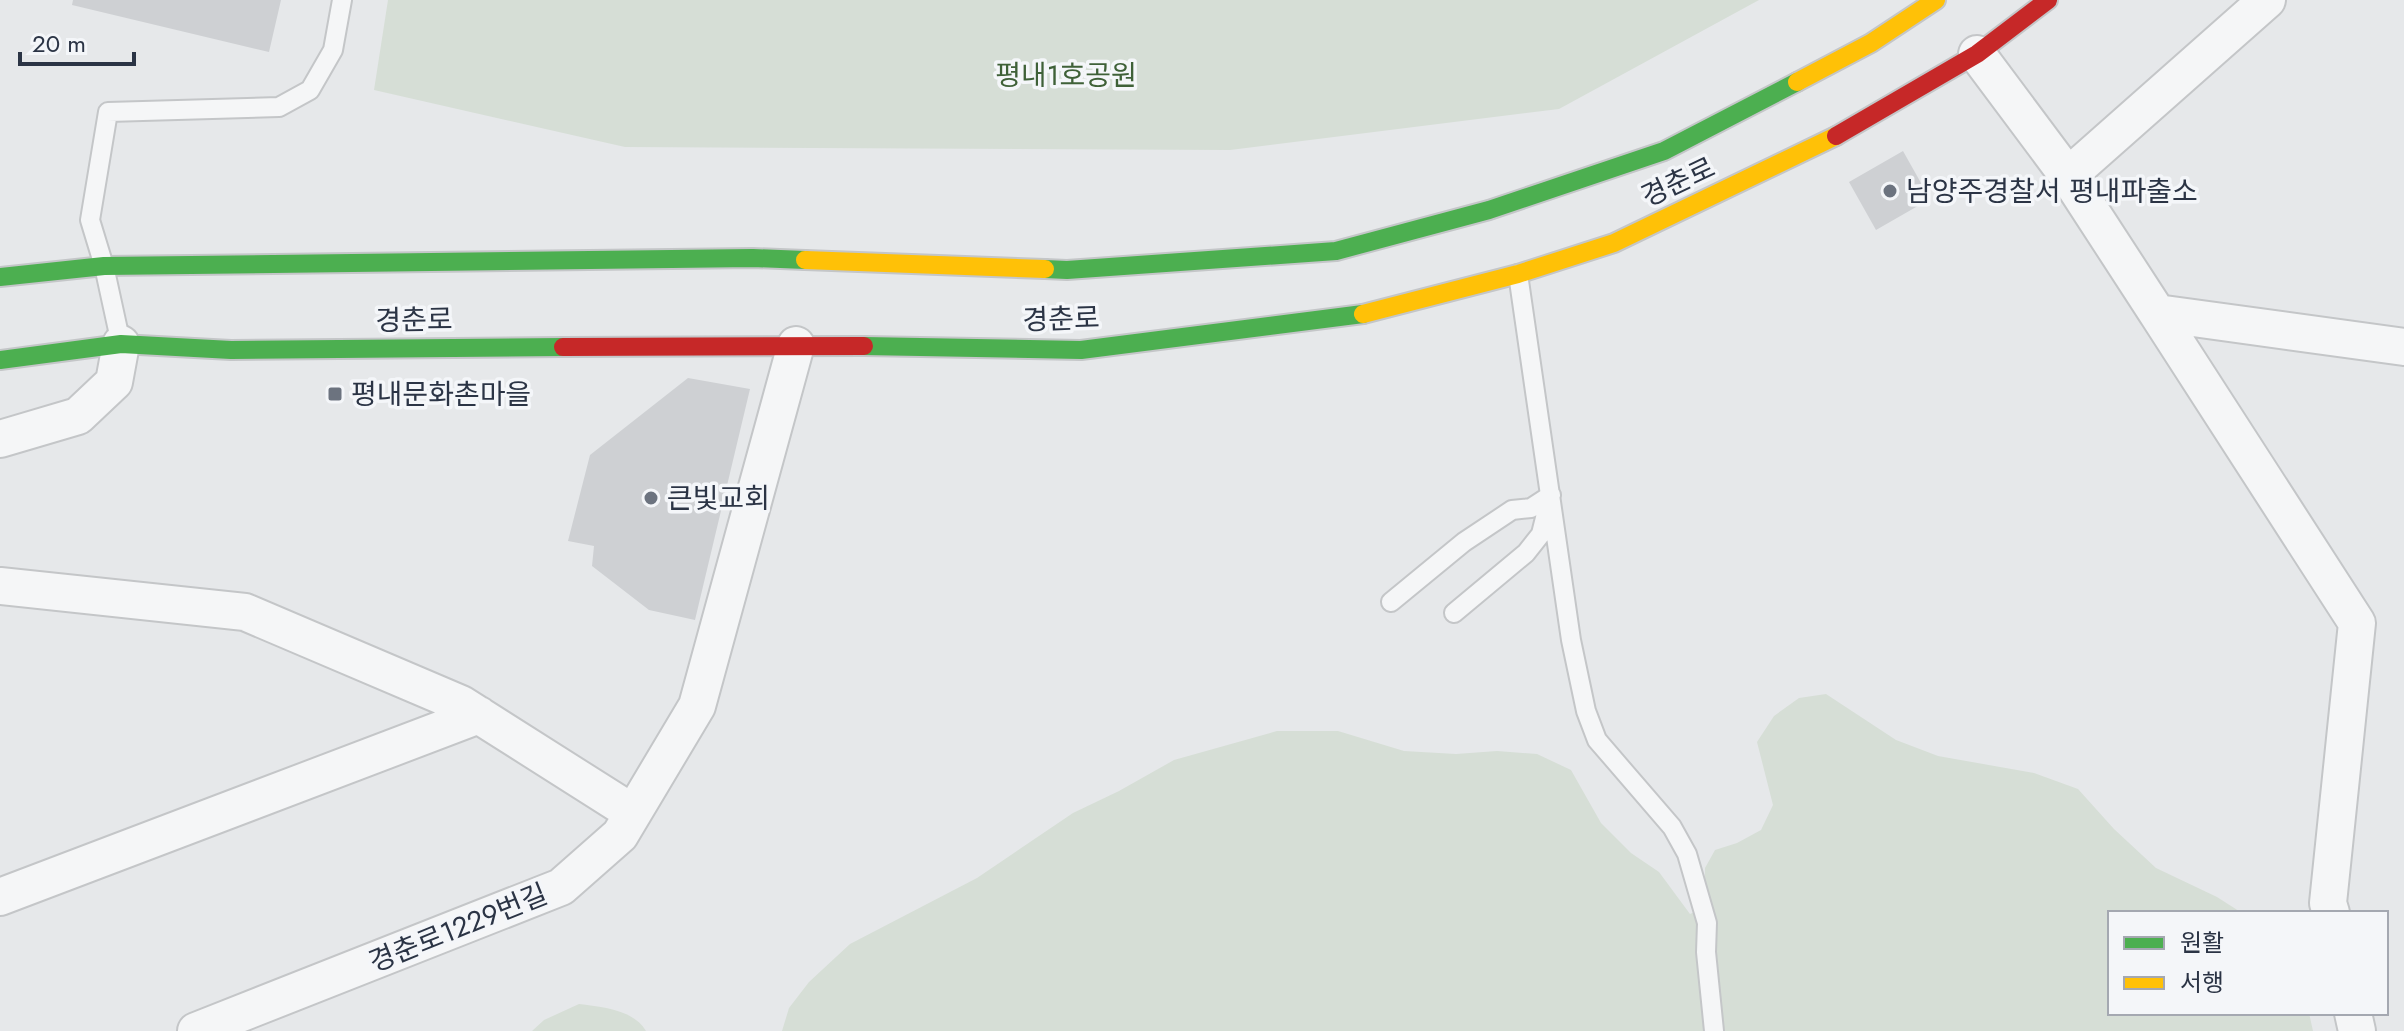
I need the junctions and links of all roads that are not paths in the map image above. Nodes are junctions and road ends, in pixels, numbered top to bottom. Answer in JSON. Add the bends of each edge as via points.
{"nodes":[{"id":1,"x":342,"y":0,"type":"edge"},
{"id":2,"x":1936,"y":0,"type":"edge"},
{"id":3,"x":2048,"y":0,"type":"edge"},
{"id":4,"x":2267,"y":0,"type":"edge"},
{"id":5,"x":1977,"y":54,"type":"junction"},
{"id":6,"x":2068,"y":176,"type":"junction"},
{"id":7,"x":104,"y":266,"type":"junction"},
{"id":8,"x":1518,"y":274,"type":"junction"},
{"id":9,"x":0,"y":277,"type":"edge"},
{"id":10,"x":2157,"y":313,"type":"junction"},
{"id":11,"x":121,"y":344,"type":"junction"},
{"id":12,"x":796,"y":345,"type":"junction"},
{"id":13,"x":2404,"y":347,"type":"edge"},
{"id":14,"x":0,"y":360,"type":"edge"},
{"id":15,"x":0,"y":439,"type":"edge"},
{"id":16,"x":1551,"y":495,"type":"junction"},
{"id":17,"x":0,"y":586,"type":"edge"},
{"id":18,"x":1391,"y":602,"type":"dead end"},
{"id":19,"x":1454,"y":613,"type":"dead end"},
{"id":20,"x":479,"y":715,"type":"junction"},
{"id":21,"x":633,"y":813,"type":"junction"},
{"id":22,"x":0,"y":897,"type":"edge"},
{"id":23,"x":2330,"y":911,"type":"edge"},
{"id":24,"x":196,"y":1031,"type":"edge"},
{"id":25,"x":1714,"y":1031,"type":"edge"}],
"edges":[{"from":1,"to":7,"type":"lane","via":[[333,50],[310,90],[279,107],[108,112],[90,220]]},
{"from":2,"to":7,"type":"street","name":"경춘로","via":[[1871,43],[1664,151],[1489,210],[1336,251],[1067,270],[753,258]]},
{"from":3,"to":5,"type":"street","name":"경춘로"},
{"from":4,"to":6,"type":"street"},
{"from":5,"to":6,"type":"street"},
{"from":5,"to":8,"type":"street","name":"경춘로","via":[[1846,131],[1744,181],[1614,243]]},
{"from":6,"to":10,"type":"street"},
{"from":7,"to":9,"type":"street","name":"경춘로"},
{"from":7,"to":11,"type":"lane"},
{"from":8,"to":12,"type":"street","name":"경춘로","via":[[1353,316],[1081,350]]},
{"from":8,"to":16,"type":"lane"},
{"from":10,"to":13,"type":"street"},
{"from":10,"to":23,"type":"street","via":[[2357,623]]},
{"from":11,"to":12,"type":"street","name":"경춘로","via":[[231,350]]},
{"from":11,"to":14,"type":"street","name":"경춘로"},
{"from":11,"to":15,"type":"street","via":[[114,382],[78,416]]},
{"from":12,"to":21,"type":"street","name":"경춘로1229번길","via":[[697,706]]},
{"from":16,"to":18,"type":"lane","via":[[1531,508],[1512,510],[1464,542]]},
{"from":16,"to":19,"type":"lane","via":[[1541,534],[1526,553]]},
{"from":16,"to":25,"type":"lane","via":[[1586,711],[1597,740],[1672,827],[1687,854],[1707,923]]},
{"from":17,"to":20,"type":"street","via":[[245,612]]},
{"from":20,"to":21,"type":"street"},
{"from":20,"to":22,"type":"street"},
{"from":21,"to":24,"type":"street","name":"경춘로1229번길","via":[[620,835],[561,887]]}]}
